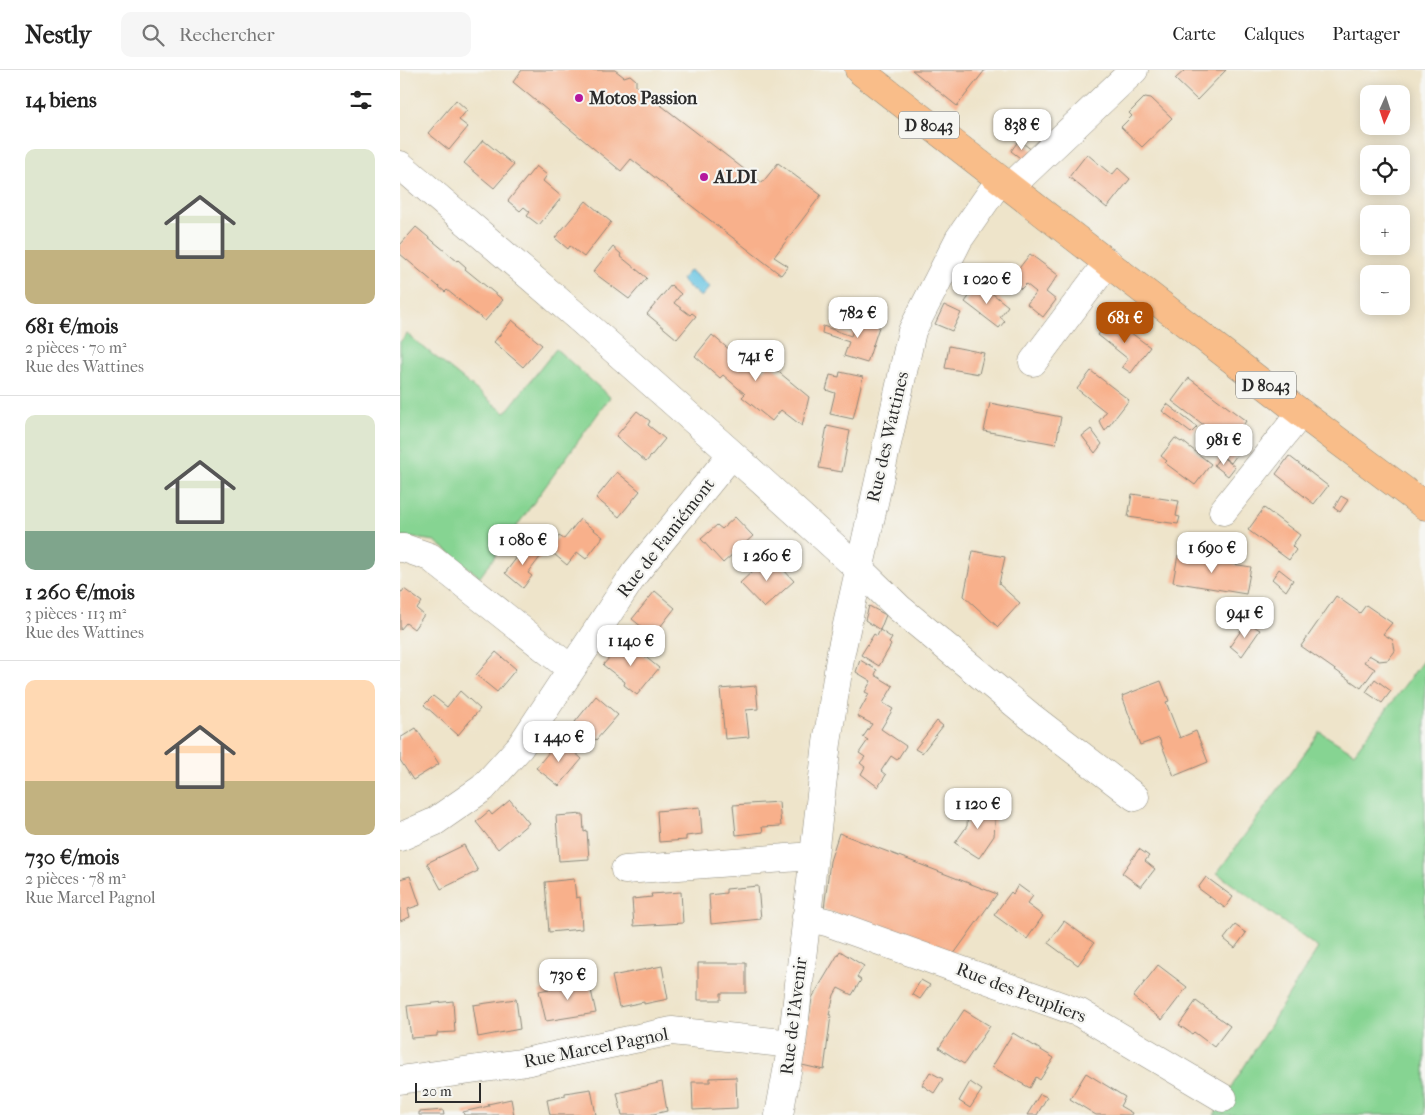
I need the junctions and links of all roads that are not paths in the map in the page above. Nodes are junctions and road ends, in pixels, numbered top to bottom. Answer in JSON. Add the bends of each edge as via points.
{"nodes":[{"id":1,"x":859,"y":70,"type":"edge"},
{"id":2,"x":1134,"y":70,"type":"edge"},
{"id":3,"x":400,"y":165,"type":"edge"},
{"id":4,"x":1005,"y":184,"type":"junction"},
{"id":5,"x":1108,"y":262,"type":"junction"},
{"id":6,"x":1033,"y":362,"type":"dead end"},
{"id":7,"x":1301,"y":412,"type":"junction"},
{"id":8,"x":732,"y":454,"type":"junction"},
{"id":9,"x":1425,"y":506,"type":"edge"},
{"id":10,"x":1224,"y":511,"type":"dead end"},
{"id":11,"x":400,"y":548,"type":"edge"},
{"id":12,"x":859,"y":568,"type":"junction"},
{"id":13,"x":571,"y":668,"type":"junction"},
{"id":14,"x":1135,"y":797,"type":"dead end"},
{"id":15,"x":400,"y":837,"type":"edge"},
{"id":16,"x":813,"y":856,"type":"junction"},
{"id":17,"x":625,"y":870,"type":"dead end"},
{"id":18,"x":806,"y":917,"type":"junction"},
{"id":19,"x":792,"y":1044,"type":"junction"},
{"id":20,"x":400,"y":1080,"type":"edge"},
{"id":21,"x":1223,"y":1098,"type":"dead end"},
{"id":22,"x":780,"y":1115,"type":"edge"}],
"edges":[{"from":1,"to":4,"type":"main road","number":"D 8043"},
{"from":2,"to":4,"type":"street","name":"Rue des Wattines"},
{"from":3,"to":8,"type":"street"},
{"from":4,"to":5,"type":"main road","number":"D 8043"},
{"from":4,"to":12,"type":"street","name":"Rue des Wattines","via":[[959,239],[912,331]]},
{"from":5,"to":6,"type":"street"},
{"from":5,"to":7,"type":"main road","number":"D 8043"},
{"from":7,"to":9,"type":"main road","number":"D 8043"},
{"from":7,"to":10,"type":"street"},
{"from":8,"to":12,"type":"street"},
{"from":8,"to":13,"type":"street","name":"Rue de Famiémont","via":[[635,573]]},
{"from":11,"to":13,"type":"street","via":[[430,557]]},
{"from":12,"to":14,"type":"street","via":[[898,608]]},
{"from":12,"to":16,"type":"street","name":"Rue des Wattines","via":[[841,652]]},
{"from":13,"to":15,"type":"street","name":"Rue de Famiémont","via":[[520,747],[483,788],[434,822]]},
{"from":16,"to":17,"type":"street"},
{"from":16,"to":18,"type":"street","name":"Rue de l'Avenir"},
{"from":18,"to":19,"type":"street","name":"Rue de l'Avenir"},
{"from":18,"to":21,"type":"street","name":"Rue des Peupliers","via":[[1080,1013]]},
{"from":19,"to":20,"type":"street","name":"Rue Marcel Pagnol","via":[[672,1031],[520,1063]]},
{"from":19,"to":22,"type":"street","name":"Rue de l'Avenir"}]}
